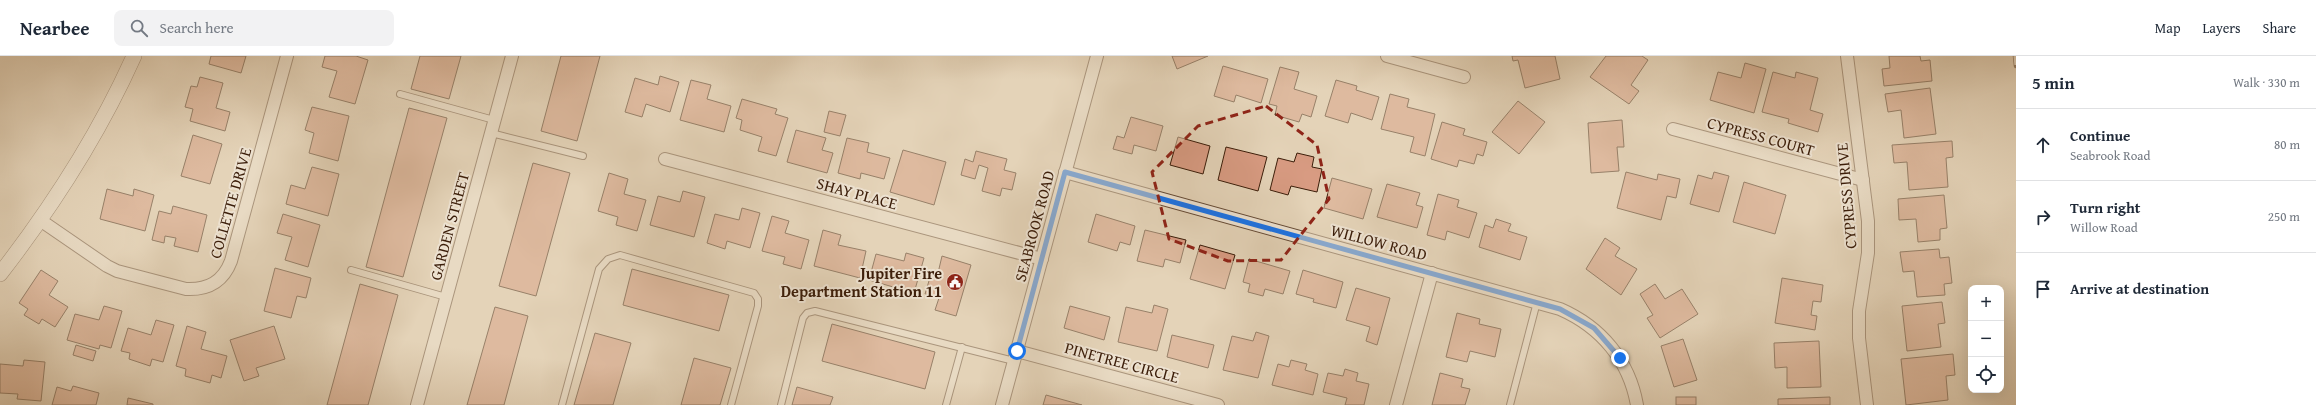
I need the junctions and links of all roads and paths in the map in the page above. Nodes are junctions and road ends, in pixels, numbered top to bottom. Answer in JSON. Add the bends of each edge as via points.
{"nodes":[{"id":1,"x":134,"y":56,"type":"edge"},
{"id":2,"x":287,"y":56,"type":"edge"},
{"id":3,"x":512,"y":56,"type":"edge"},
{"id":4,"x":1097,"y":56,"type":"edge"},
{"id":5,"x":1387,"y":56,"type":"edge"},
{"id":6,"x":1847,"y":56,"type":"edge"},
{"id":7,"x":1464,"y":77,"type":"dead end"},
{"id":8,"x":400,"y":94,"type":"dead end"},
{"id":9,"x":494,"y":120,"type":"junction"},
{"id":10,"x":1673,"y":129,"type":"dead end"},
{"id":11,"x":491,"y":133,"type":"junction"},
{"id":12,"x":583,"y":156,"type":"dead end"},
{"id":13,"x":665,"y":159,"type":"dead end"},
{"id":14,"x":1065,"y":172,"type":"junction"},
{"id":15,"x":1863,"y":180,"type":"junction"},
{"id":16,"x":40,"y":220,"type":"junction"},
{"id":17,"x":1042,"y":259,"type":"junction"},
{"id":18,"x":351,"y":270,"type":"dead end"},
{"id":19,"x":1432,"y":273,"type":"junction"},
{"id":20,"x":0,"y":274,"type":"edge"},
{"id":21,"x":446,"y":297,"type":"junction"},
{"id":22,"x":1537,"y":302,"type":"junction"},
{"id":23,"x":962,"y":348,"type":"junction"},
{"id":24,"x":1016,"y":356,"type":"junction"},
{"id":25,"x":417,"y":405,"type":"edge"},
{"id":26,"x":562,"y":405,"type":"edge"},
{"id":27,"x":731,"y":405,"type":"edge"},
{"id":28,"x":781,"y":405,"type":"edge"},
{"id":29,"x":946,"y":405,"type":"edge"},
{"id":30,"x":1002,"y":405,"type":"edge"},
{"id":31,"x":1218,"y":405,"type":"edge"},
{"id":32,"x":1396,"y":405,"type":"edge"},
{"id":33,"x":1510,"y":405,"type":"edge"},
{"id":34,"x":1637,"y":405,"type":"edge"},
{"id":35,"x":1867,"y":405,"type":"edge"}],
"edges":[{"from":1,"to":16,"type":"street","via":[[96,132]]},
{"from":2,"to":16,"type":"street","name":"COLLETTE DRIVE","via":[[231,261],[220,280],[210,287],[186,290],[117,271]]},
{"from":3,"to":9,"type":"street","name":"GARDEN STREET"},
{"from":4,"to":14,"type":"street","name":"SEABROOK ROAD"},
{"from":5,"to":7,"type":"street"},
{"from":6,"to":15,"type":"street","name":"CYPRESS DRIVE"},
{"from":8,"to":9,"type":"lane"},
{"from":9,"to":11,"type":"street","name":"GARDEN STREET"},
{"from":10,"to":15,"type":"street","name":"CYPRESS COURT"},
{"from":11,"to":12,"type":"lane"},
{"from":11,"to":21,"type":"street","name":"GARDEN STREET"},
{"from":13,"to":17,"type":"street","name":"SHAY PLACE"},
{"from":14,"to":17,"type":"street","name":"SEABROOK ROAD"},
{"from":14,"to":19,"type":"street","name":"WILLOW ROAD"},
{"from":15,"to":35,"type":"street","name":"CYPRESS DRIVE","via":[[1868,221],[1868,253],[1859,311],[1859,338]]},
{"from":16,"to":20,"type":"street"},
{"from":17,"to":24,"type":"street","name":"SEABROOK ROAD"},
{"from":18,"to":21,"type":"lane"},
{"from":19,"to":22,"type":"street","name":"WILLOW ROAD"},
{"from":19,"to":32,"type":"street"},
{"from":21,"to":25,"type":"street","name":"GARDEN STREET"},
{"from":22,"to":33,"type":"lane"},
{"from":22,"to":34,"type":"street","name":"WILLOW ROAD","via":[[1572,314],[1603,337],[1626,369]]},
{"from":23,"to":24,"type":"lane"},
{"from":23,"to":28,"type":"lane","via":[[815,311],[807,313],[803,318]]},
{"from":23,"to":29,"type":"lane"},
{"from":24,"to":30,"type":"street","name":"SEABROOK ROAD"},
{"from":24,"to":31,"type":"street","name":"PINETREE CIRCLE"},
{"from":26,"to":27,"type":"lane","via":[[599,268],[608,259],[620,255],[754,293],[758,299],[758,306]]}]}
